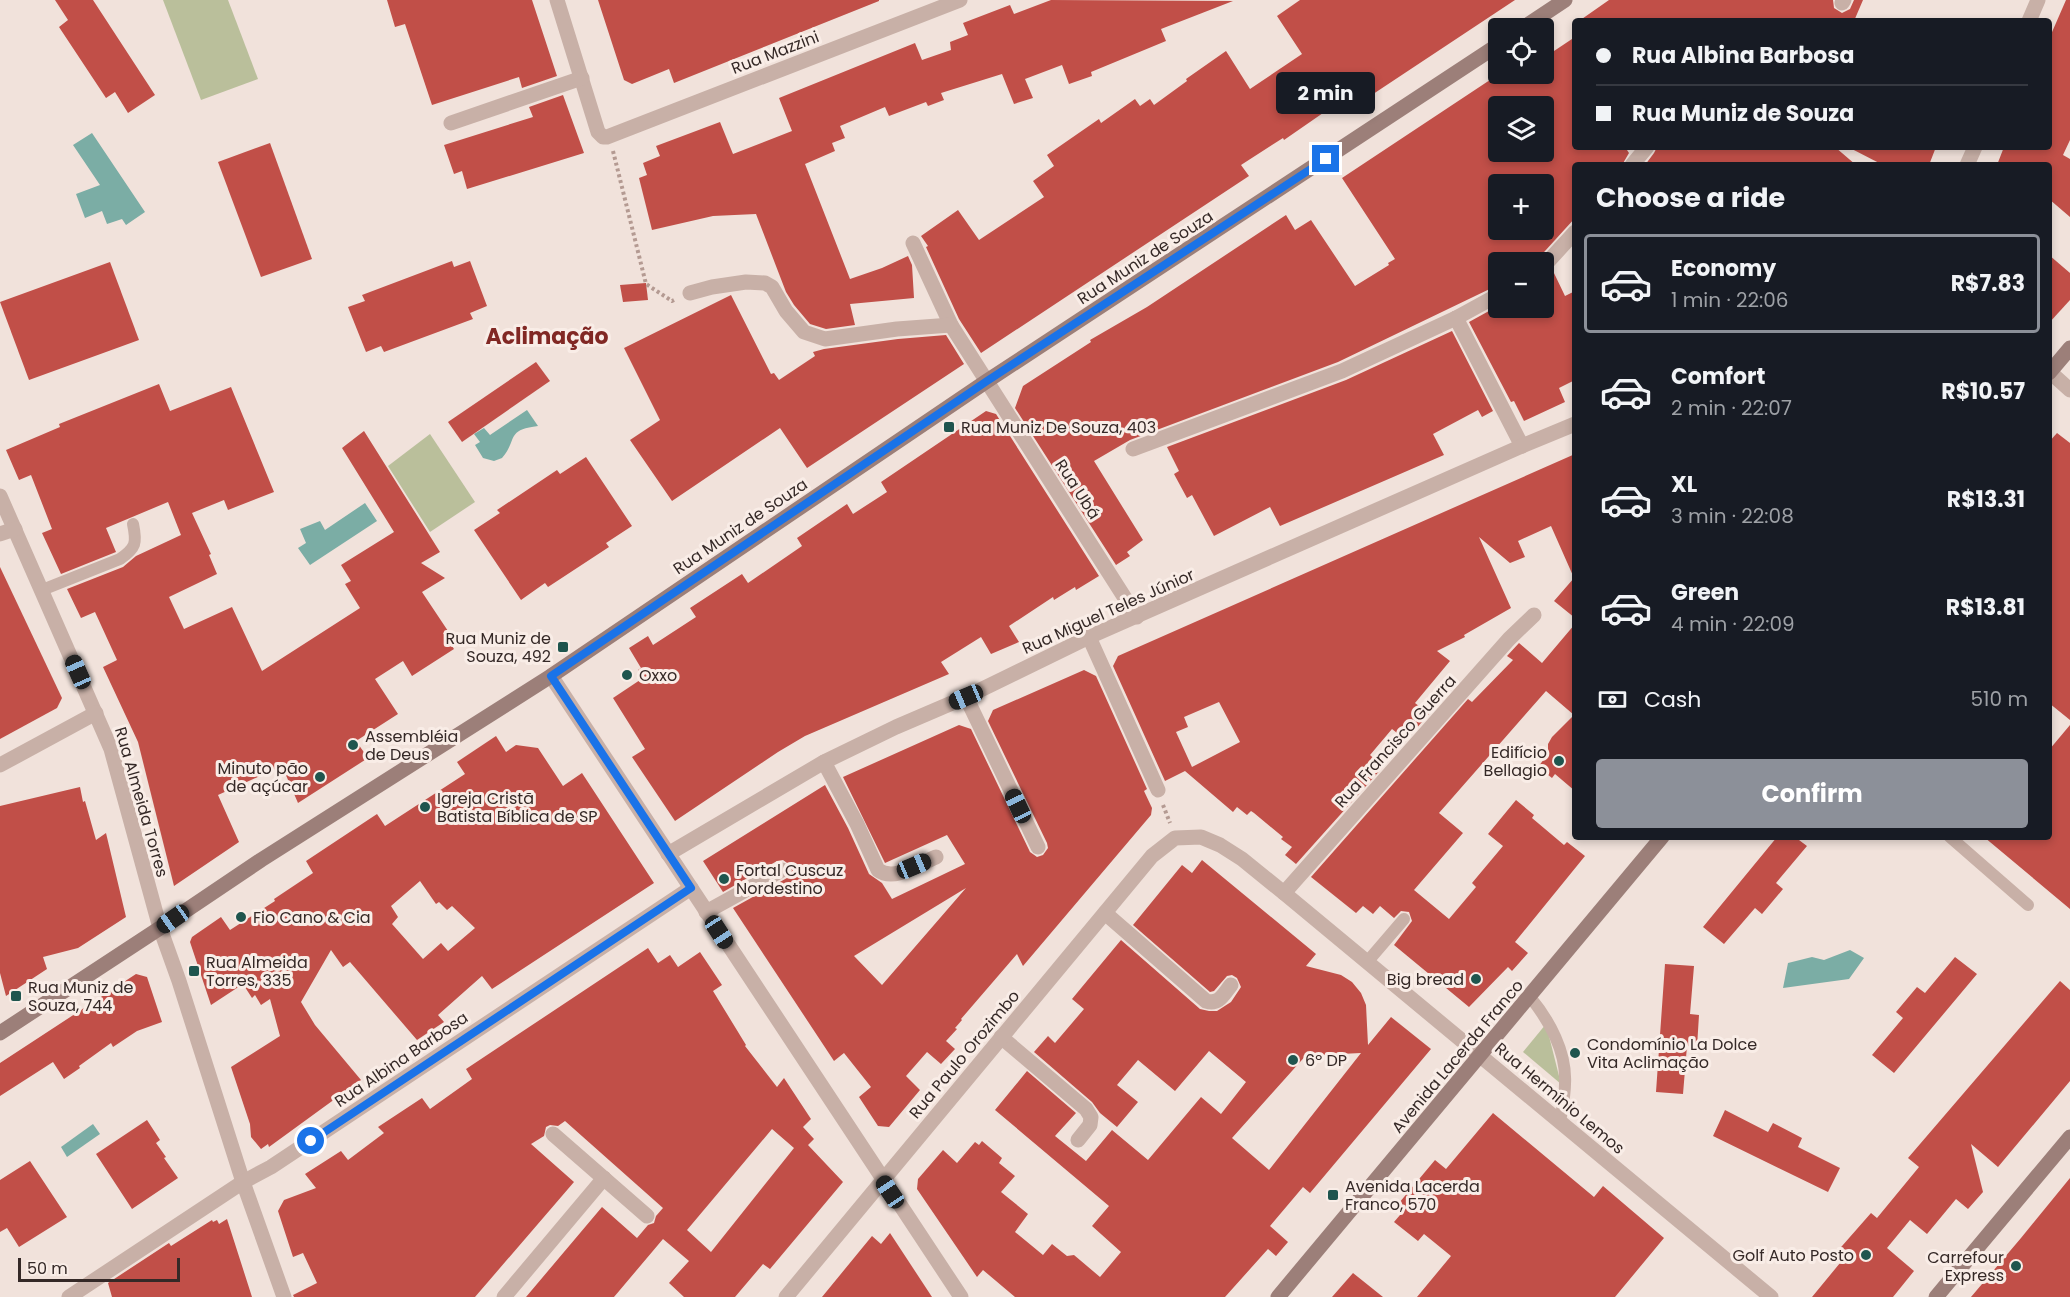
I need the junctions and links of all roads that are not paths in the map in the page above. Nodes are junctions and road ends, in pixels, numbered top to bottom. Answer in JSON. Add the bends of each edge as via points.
{"nodes":[{"id":1,"x":557,"y":0,"type":"edge"},
{"id":2,"x":960,"y":0,"type":"edge"},
{"id":3,"x":1566,"y":0,"type":"edge"},
{"id":4,"x":2038,"y":0,"type":"edge"},
{"id":5,"x":1538,"y":18,"type":"edge"},
{"id":6,"x":2030,"y":18,"type":"edge"},
{"id":7,"x":1488,"y":52,"type":"edge"},
{"id":8,"x":582,"y":78,"type":"junction"},
{"id":9,"x":451,"y":123,"type":"dead end"},
{"id":10,"x":1644,"y":150,"type":"edge"},
{"id":11,"x":1634,"y":162,"type":"edge"},
{"id":12,"x":1572,"y":235,"type":"edge"},
{"id":13,"x":913,"y":243,"type":"dead end"},
{"id":14,"x":1554,"y":255,"type":"edge"},
{"id":15,"x":690,"y":293,"type":"road end"},
{"id":16,"x":1488,"y":300,"type":"edge"},
{"id":17,"x":1456,"y":318,"type":"junction"},
{"id":18,"x":951,"y":325,"type":"junction"},
{"id":19,"x":2070,"y":348,"type":"edge"},
{"id":20,"x":2052,"y":369,"type":"edge"},
{"id":21,"x":2052,"y":375,"type":"edge"},
{"id":22,"x":987,"y":381,"type":"junction"},
{"id":23,"x":2070,"y":390,"type":"edge"},
{"id":24,"x":1572,"y":425,"type":"edge"},
{"id":25,"x":1522,"y":446,"type":"junction"},
{"id":26,"x":1133,"y":449,"type":"dead end"},
{"id":27,"x":0,"y":496,"type":"edge"},
{"id":28,"x":133,"y":524,"type":"dead end"},
{"id":29,"x":15,"y":529,"type":"junction"},
{"id":30,"x":0,"y":534,"type":"edge"},
{"id":31,"x":42,"y":590,"type":"junction"},
{"id":32,"x":1534,"y":615,"type":"dead end"},
{"id":33,"x":1137,"y":617,"type":"junction"},
{"id":34,"x":1089,"y":637,"type":"junction"},
{"id":35,"x":551,"y":676,"type":"junction"},
{"id":36,"x":966,"y":697,"type":"junction"},
{"id":37,"x":96,"y":713,"type":"junction"},
{"id":38,"x":824,"y":762,"type":"junction"},
{"id":39,"x":0,"y":765,"type":"edge"},
{"id":40,"x":1158,"y":790,"type":"road end"},
{"id":41,"x":1175,"y":838,"type":"joint"},
{"id":42,"x":1660,"y":840,"type":"edge"},
{"id":43,"x":1953,"y":840,"type":"edge"},
{"id":44,"x":1038,"y":847,"type":"dead end"},
{"id":45,"x":668,"y":854,"type":"junction"},
{"id":46,"x":936,"y":857,"type":"dead end"},
{"id":47,"x":782,"y":870,"type":"dead end"},
{"id":48,"x":691,"y":888,"type":"junction"},
{"id":49,"x":1284,"y":893,"type":"junction"},
{"id":50,"x":2028,"y":905,"type":"dead end"},
{"id":51,"x":706,"y":912,"type":"junction"},
{"id":52,"x":1105,"y":913,"type":"junction"},
{"id":53,"x":1404,"y":919,"type":"dead end"},
{"id":54,"x":160,"y":928,"type":"junction"},
{"id":55,"x":1368,"y":961,"type":"junction"},
{"id":56,"x":1231,"y":985,"type":"dead end"},
{"id":57,"x":1530,"y":997,"type":"junction"},
{"id":58,"x":0,"y":1033,"type":"edge"},
{"id":59,"x":1001,"y":1038,"type":"junction"},
{"id":60,"x":1481,"y":1056,"type":"junction"},
{"id":61,"x":1560,"y":1122,"type":"junction"},
{"id":62,"x":552,"y":1134,"type":"dead end"},
{"id":63,"x":2070,"y":1137,"type":"edge"},
{"id":64,"x":1078,"y":1140,"type":"dead end"},
{"id":65,"x":604,"y":1178,"type":"junction"},
{"id":66,"x":882,"y":1180,"type":"junction"},
{"id":67,"x":243,"y":1182,"type":"junction"},
{"id":68,"x":647,"y":1216,"type":"dead end"},
{"id":69,"x":69,"y":1297,"type":"edge"},
{"id":70,"x":284,"y":1297,"type":"edge"},
{"id":71,"x":504,"y":1297,"type":"edge"},
{"id":72,"x":786,"y":1297,"type":"edge"},
{"id":73,"x":961,"y":1297,"type":"edge"},
{"id":74,"x":1278,"y":1297,"type":"edge"},
{"id":75,"x":1771,"y":1297,"type":"edge"},
{"id":76,"x":1936,"y":1297,"type":"edge"}],
"edges":[{"from":1,"to":8,"type":"street"},
{"from":2,"to":8,"type":"street","name":"Rua Mazzini","via":[[606,136],[598,132]]},
{"from":3,"to":5,"type":"street"},
{"from":4,"to":6,"type":"street"},
{"from":7,"to":22,"type":"street","name":"Rua Muniz de Souza"},
{"from":8,"to":9,"type":"street"},
{"from":10,"to":11,"type":"street"},
{"from":12,"to":14,"type":"street"},
{"from":13,"to":18,"type":"street","name":"Rua Ubá"},
{"from":15,"to":18,"type":"street","via":[[746,282],[765,283],[804,332],[825,339]]},
{"from":16,"to":17,"type":"street"},
{"from":17,"to":25,"type":"street"},
{"from":17,"to":26,"type":"street","via":[[1342,371]]},
{"from":18,"to":22,"type":"street","name":"Rua Ubá"},
{"from":19,"to":20,"type":"street"},
{"from":21,"to":23,"type":"street"},
{"from":22,"to":33,"type":"street","name":"Rua Ubá"},
{"from":22,"to":35,"type":"street","name":"Rua Muniz de Souza"},
{"from":24,"to":25,"type":"street","name":"Rua Miguel Teles Júnior"},
{"from":25,"to":33,"type":"street","name":"Rua Miguel Teles Júnior"},
{"from":27,"to":29,"type":"street","name":"Rua Almeida Torres"},
{"from":28,"to":31,"type":"lane","via":[[136,538],[132,551]]},
{"from":29,"to":30,"type":"street"},
{"from":29,"to":31,"type":"street","name":"Rua Almeida Torres"},
{"from":31,"to":37,"type":"street","name":"Rua Almeida Torres"},
{"from":32,"to":49,"type":"street","name":"Rua Francisco Guerra"},
{"from":33,"to":34,"type":"street","name":"Rua Miguel Teles Júnior"},
{"from":34,"to":36,"type":"street","name":"Rua Miguel Teles Júnior"},
{"from":34,"to":40,"type":"street"},
{"from":35,"to":45,"type":"street"},
{"from":35,"to":54,"type":"street","name":"Rua Muniz de Souza"},
{"from":36,"to":38,"type":"street","name":"Rua Miguel Teles Júnior"},
{"from":36,"to":44,"type":"street"},
{"from":37,"to":39,"type":"street"},
{"from":37,"to":54,"type":"street","name":"Rua Almeida Torres","via":[[111,749]]},
{"from":38,"to":45,"type":"street","name":"Rua Miguel Teles Júnior"},
{"from":38,"to":46,"type":"street","via":[[878,870],[892,875]]},
{"from":41,"to":49,"type":"street","name":"Rua Hermínio Lemos","via":[[1201,837],[1220,845]]},
{"from":41,"to":52,"type":"street","name":"Rua Paulo Orozimbo","via":[[1152,856]]},
{"from":42,"to":57,"type":"street","name":"Avenida Lacerda Franco"},
{"from":43,"to":50,"type":"lane"},
{"from":45,"to":48,"type":"street"},
{"from":47,"to":51,"type":"street"},
{"from":48,"to":51,"type":"street"},
{"from":48,"to":67,"type":"street","name":"Rua Albina Barbosa"},
{"from":49,"to":55,"type":"street","name":"Rua Hermínio Lemos"},
{"from":51,"to":66,"type":"street"},
{"from":52,"to":56,"type":"street","via":[[1206,1001],[1219,1001]]},
{"from":52,"to":59,"type":"street","name":"Rua Paulo Orozimbo"},
{"from":53,"to":55,"type":"lane"},
{"from":54,"to":58,"type":"street","name":"Rua Muniz de Souza"},
{"from":54,"to":67,"type":"street","name":"Rua Almeida Torres"},
{"from":55,"to":60,"type":"street","name":"Rua Hermínio Lemos"},
{"from":57,"to":60,"type":"street","name":"Avenida Lacerda Franco"},
{"from":57,"to":61,"type":"lane","via":[[1545,1015],[1560,1049],[1566,1082]]},
{"from":59,"to":64,"type":"street","via":[[1086,1109],[1091,1116],[1090,1125]]},
{"from":59,"to":66,"type":"street","name":"Rua Paulo Orozimbo"},
{"from":60,"to":61,"type":"street","name":"Rua Hermínio Lemos"},
{"from":60,"to":74,"type":"street","name":"Avenida Lacerda Franco"},
{"from":61,"to":75,"type":"street","name":"Rua Hermínio Lemos"},
{"from":62,"to":65,"type":"street"},
{"from":63,"to":76,"type":"street"},
{"from":65,"to":68,"type":"street"},
{"from":65,"to":71,"type":"street"},
{"from":66,"to":72,"type":"street","name":"Rua Paulo Orozimbo"},
{"from":66,"to":73,"type":"street"},
{"from":67,"to":69,"type":"street","name":"Rua Albina Barbosa"},
{"from":67,"to":70,"type":"street","name":"Rua Almeida Torres"}]}
